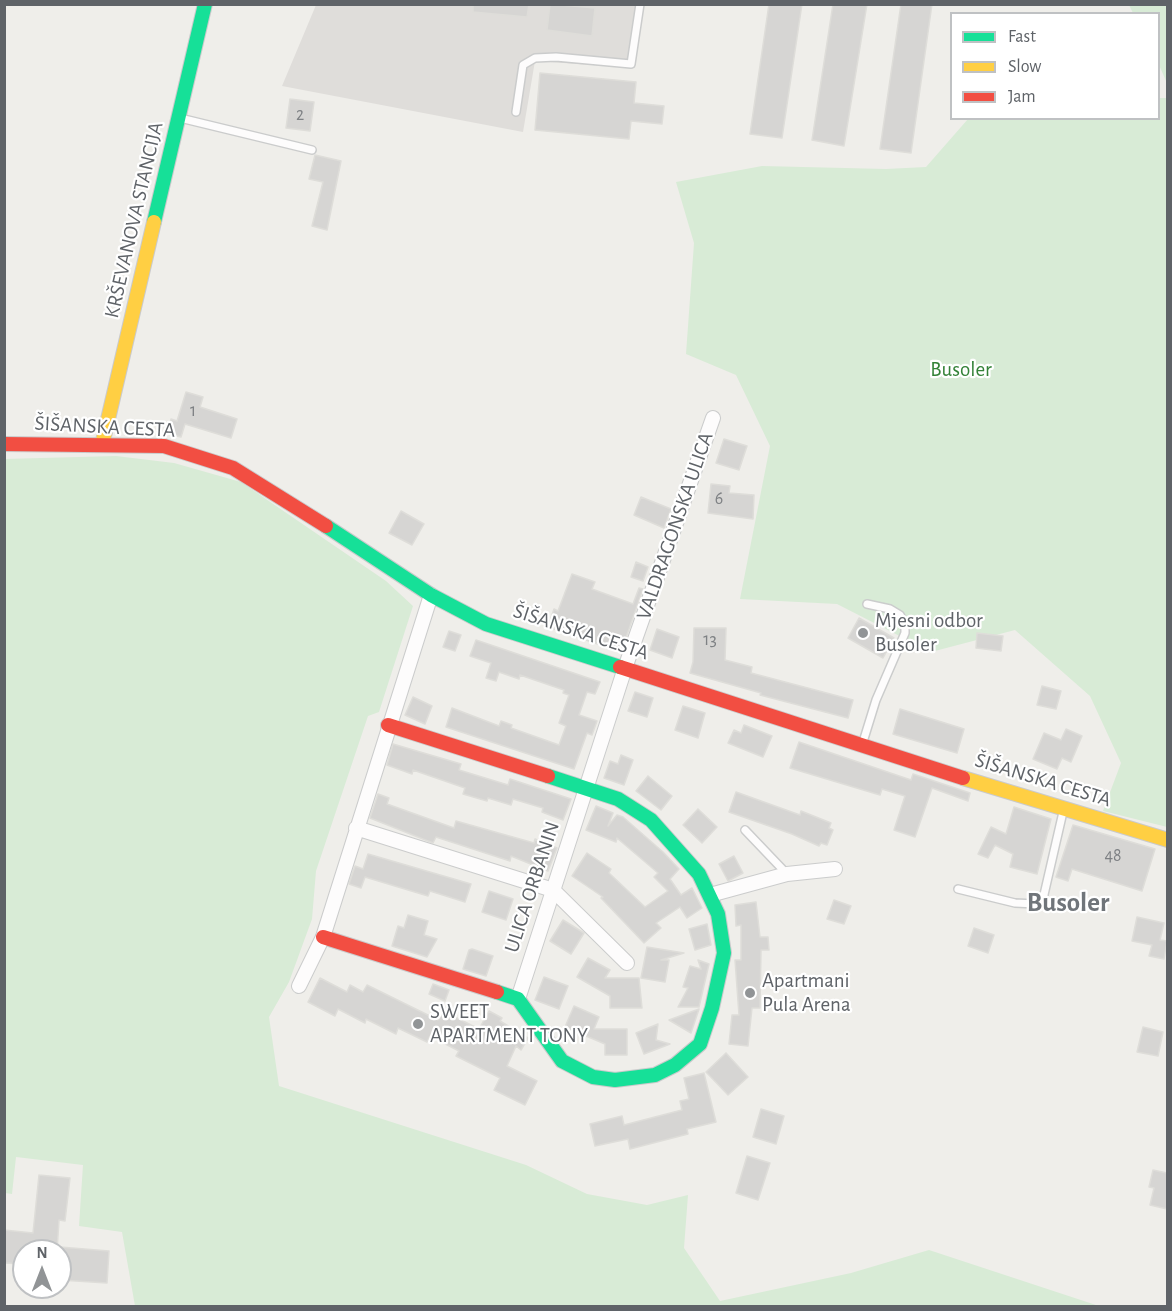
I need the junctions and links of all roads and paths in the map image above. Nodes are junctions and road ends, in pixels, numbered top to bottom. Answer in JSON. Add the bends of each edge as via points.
{"nodes":[{"id":1,"x":205,"y":4,"type":"edge"},
{"id":2,"x":640,"y":4,"type":"edge"},
{"id":3,"x":516,"y":112,"type":"dead end"},
{"id":4,"x":180,"y":118,"type":"junction"},
{"id":5,"x":312,"y":150,"type":"dead end"},
{"id":6,"x":713,"y":418,"type":"dead end"},
{"id":7,"x":4,"y":444,"type":"edge"},
{"id":8,"x":102,"y":445,"type":"junction"},
{"id":9,"x":431,"y":595,"type":"junction"},
{"id":10,"x":867,"y":604,"type":"dead end"},
{"id":11,"x":625,"y":668,"type":"junction"},
{"id":12,"x":388,"y":725,"type":"junction"},
{"id":13,"x":862,"y":744,"type":"junction"},
{"id":14,"x":586,"y":787,"type":"junction"},
{"id":15,"x":1064,"y":810,"type":"junction"},
{"id":16,"x":356,"y":828,"type":"junction"},
{"id":17,"x":745,"y":830,"type":"dead end"},
{"id":18,"x":1167,"y":840,"type":"edge"},
{"id":19,"x":836,"y":869,"type":"dead end"},
{"id":20,"x":787,"y":874,"type":"junction"},
{"id":21,"x":958,"y":889,"type":"dead end"},
{"id":22,"x":553,"y":890,"type":"junction"},
{"id":23,"x":710,"y":895,"type":"junction"},
{"id":24,"x":323,"y":937,"type":"junction"},
{"id":25,"x":627,"y":963,"type":"dead end"},
{"id":26,"x":298,"y":986,"type":"dead end"},
{"id":27,"x":518,"y":999,"type":"junction"}],
"edges":[{"from":1,"to":4,"type":"street","name":"KRŠEVANOVA STANCIJA"},
{"from":2,"to":3,"type":"lane","via":[[631,64],[535,58],[523,65]]},
{"from":4,"to":5,"type":"lane"},
{"from":4,"to":8,"type":"street","name":"KRŠEVANOVA STANCIJA"},
{"from":6,"to":11,"type":"street","name":"VALDRAGONSKA ULICA"},
{"from":7,"to":8,"type":"street","name":"ŠIŠANSKA CESTA"},
{"from":8,"to":9,"type":"street","name":"ŠIŠANSKA CESTA","via":[[164,446],[233,468]]},
{"from":9,"to":11,"type":"street","name":"ŠIŠANSKA CESTA","via":[[486,624]]},
{"from":9,"to":12,"type":"street"},
{"from":10,"to":13,"type":"lane","via":[[900,615],[905,633]]},
{"from":11,"to":13,"type":"street","name":"ŠIŠANSKA CESTA"},
{"from":11,"to":14,"type":"street","name":"ULICA ORBANIN"},
{"from":12,"to":14,"type":"street"},
{"from":12,"to":16,"type":"street"},
{"from":13,"to":15,"type":"street","name":"ŠIŠANSKA CESTA"},
{"from":14,"to":22,"type":"street","name":"ULICA ORBANIN"},
{"from":14,"to":23,"type":"street","via":[[618,799],[651,820],[692,865]]},
{"from":15,"to":18,"type":"street","name":"ŠIŠANSKA CESTA"},
{"from":15,"to":21,"type":"lane","via":[[1043,899],[1036,904],[1015,903]]},
{"from":16,"to":22,"type":"street"},
{"from":16,"to":24,"type":"street"},
{"from":17,"to":20,"type":"lane"},
{"from":19,"to":20,"type":"street"},
{"from":20,"to":23,"type":"street"},
{"from":22,"to":25,"type":"street"},
{"from":22,"to":27,"type":"street","name":"ULICA ORBANIN"},
{"from":23,"to":27,"type":"street","via":[[723,934],[721,975],[702,1040],[675,1065],[636,1079],[593,1077],[562,1061]]},
{"from":24,"to":26,"type":"street"},
{"from":24,"to":27,"type":"street"}]}
